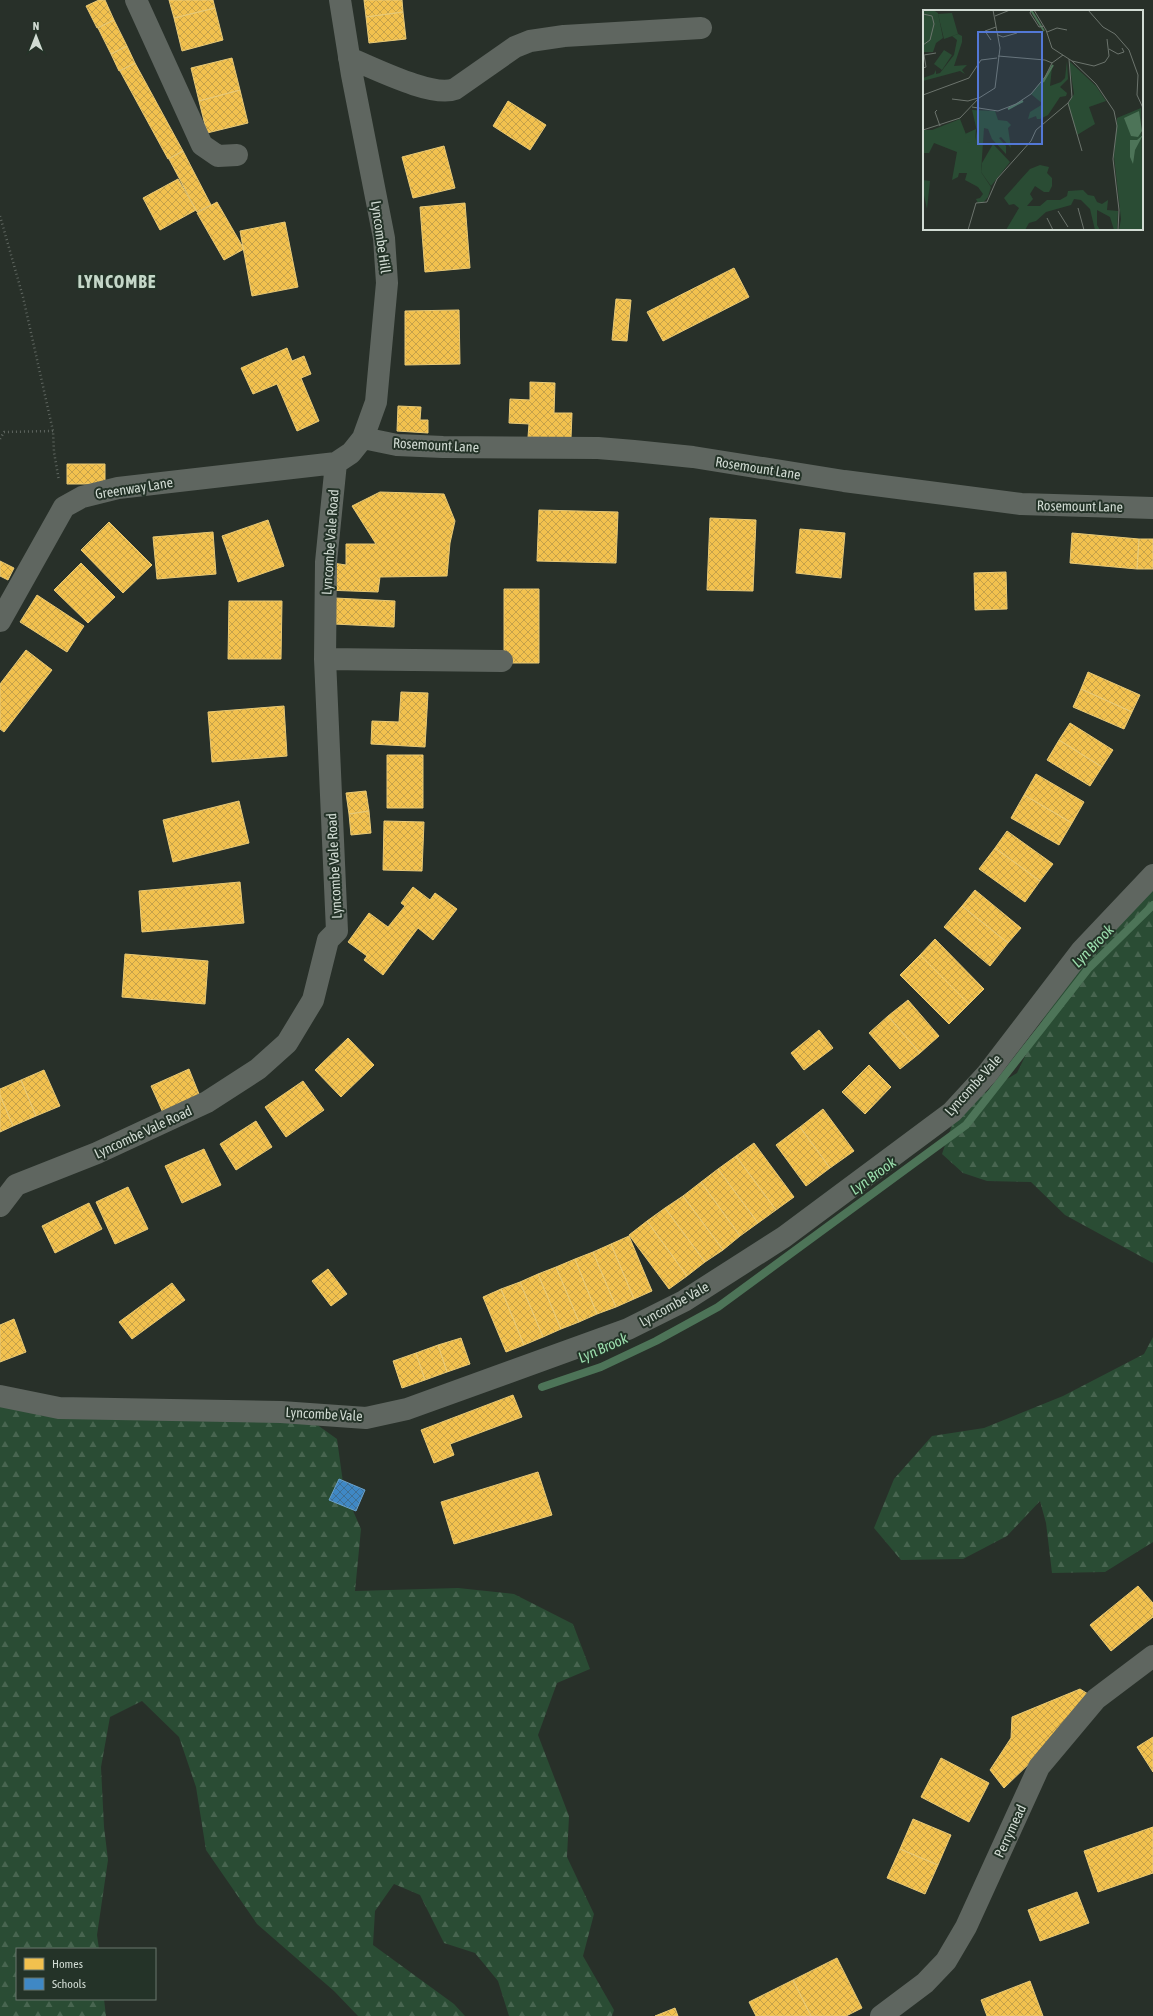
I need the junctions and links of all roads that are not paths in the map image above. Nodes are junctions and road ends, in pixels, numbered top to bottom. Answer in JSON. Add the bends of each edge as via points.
{"nodes":[{"id":1,"x":136,"y":0,"type":"edge"},
{"id":2,"x":340,"y":0,"type":"edge"},
{"id":3,"x":701,"y":28,"type":"dead end"},
{"id":4,"x":349,"y":58,"type":"junction"},
{"id":5,"x":237,"y":154,"type":"dead end"},
{"id":6,"x":363,"y":438,"type":"junction"},
{"id":7,"x":336,"y":463,"type":"junction"},
{"id":8,"x":1153,"y":508,"type":"edge"},
{"id":9,"x":0,"y":622,"type":"edge"},
{"id":10,"x":325,"y":659,"type":"junction"},
{"id":11,"x":502,"y":661,"type":"dead end"},
{"id":12,"x":1153,"y":875,"type":"edge"},
{"id":13,"x":8,"y":1187,"type":"edge"},
{"id":14,"x":0,"y":1206,"type":"edge"},
{"id":15,"x":0,"y":1396,"type":"edge"},
{"id":16,"x":1153,"y":1656,"type":"edge"},
{"id":17,"x":881,"y":2016,"type":"edge"}],
"edges":[{"from":1,"to":5,"type":"street","via":[[202,145],[218,156]]},
{"from":2,"to":4,"type":"street","name":"Lyncombe Hill"},
{"from":3,"to":4,"type":"street","via":[[564,36],[530,41],[515,47],[448,92],[430,89]]},
{"from":4,"to":6,"type":"street","name":"Lyncombe Hill","via":[[384,238],[387,283],[376,402]]},
{"from":6,"to":7,"type":"street","name":"Lyncombe Hill","via":[[352,453]]},
{"from":6,"to":8,"type":"street","name":"Rosemount Lane","via":[[397,445],[598,448],[634,451],[692,457],[844,482],[1021,504]]},
{"from":7,"to":9,"type":"street","name":"Greenway Lane","via":[[118,488],[82,497],[64,507]]},
{"from":7,"to":10,"type":"street","name":"Lyncombe Vale Road","via":[[326,562]]},
{"from":10,"to":11,"type":"street"},
{"from":10,"to":13,"type":"street","name":"Lyncombe Vale Road","via":[[337,931],[328,940],[313,1000],[287,1043],[258,1069],[207,1102],[97,1153]]},
{"from":12,"to":15,"type":"street","name":"Lyncombe Vale","via":[[1082,950],[987,1074],[952,1112],[784,1237],[684,1301],[628,1329],[407,1409],[366,1418],[281,1412],[59,1408]]},
{"from":13,"to":14,"type":"street","name":"Lyncombe Vale Road"},
{"from":16,"to":17,"type":"street","name":"Perrymead","via":[[1096,1699],[1039,1767],[966,1927],[946,1961],[925,1983]]}]}
